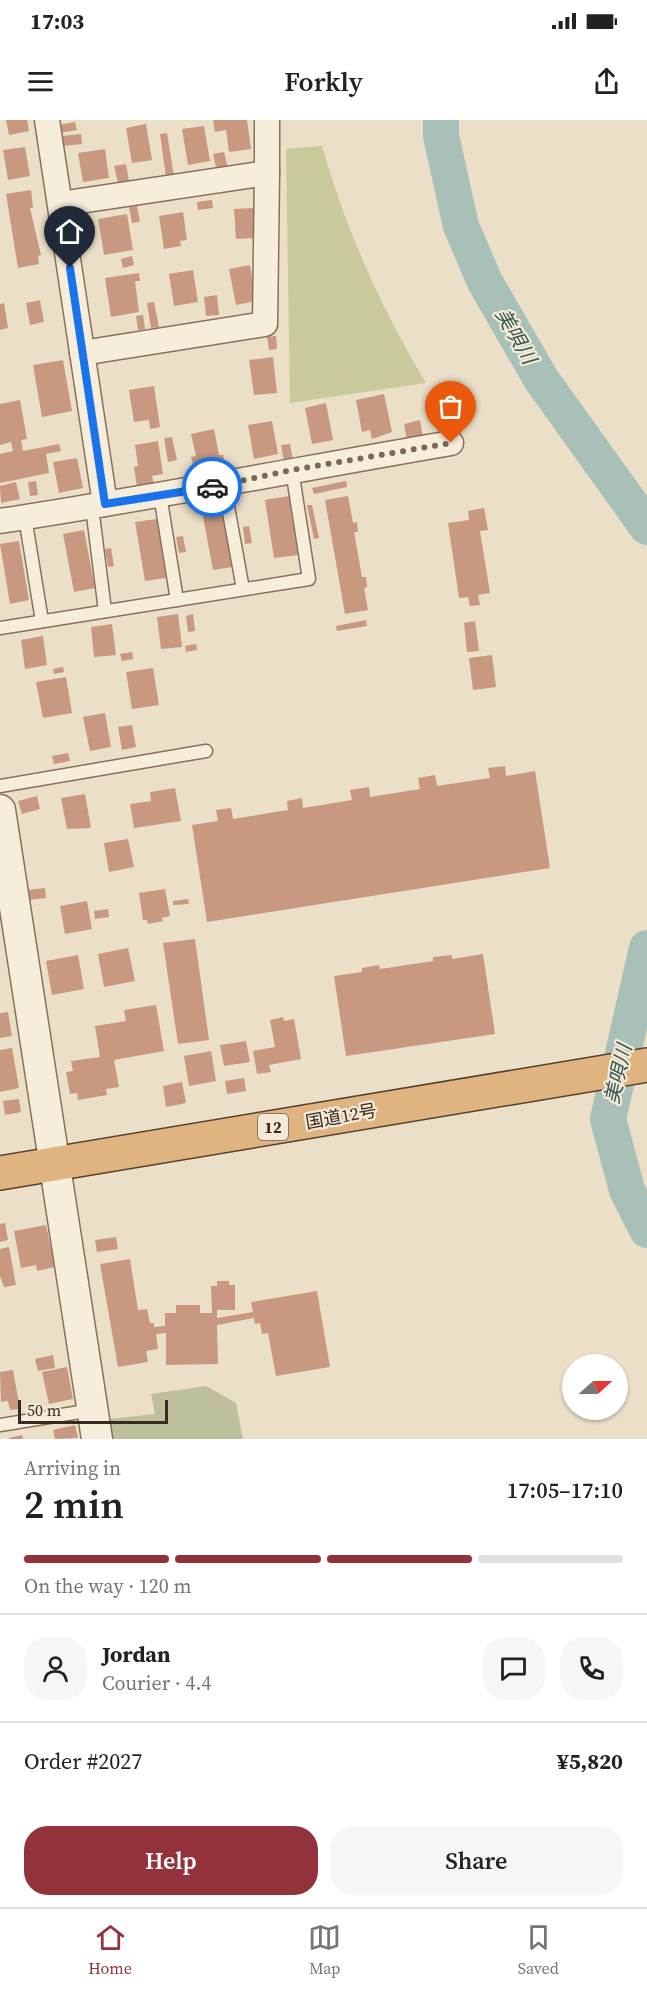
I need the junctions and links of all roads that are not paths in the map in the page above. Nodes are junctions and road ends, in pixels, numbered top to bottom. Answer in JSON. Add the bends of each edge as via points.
{"nodes":[{"id":1,"x":47,"y":120,"type":"edge"},
{"id":2,"x":267,"y":120,"type":"edge"},
{"id":3,"x":267,"y":173,"type":"junction"},
{"id":4,"x":60,"y":204,"type":"junction"},
{"id":5,"x":82,"y":353,"type":"junction"},
{"id":6,"x":451,"y":443,"type":"dead end"},
{"id":7,"x":292,"y":470,"type":"junction"},
{"id":8,"x":224,"y":485,"type":"junction"},
{"id":9,"x":160,"y":495,"type":"junction"},
{"id":10,"x":98,"y":506,"type":"junction"},
{"id":11,"x":26,"y":517,"type":"junction"},
{"id":12,"x":0,"y":520,"type":"edge"},
{"id":13,"x":243,"y":589,"type":"junction"},
{"id":14,"x":177,"y":600,"type":"junction"},
{"id":15,"x":105,"y":611,"type":"junction"},
{"id":16,"x":42,"y":621,"type":"junction"},
{"id":17,"x":0,"y":628,"type":"edge"},
{"id":18,"x":206,"y":752,"type":"dead end"},
{"id":19,"x":0,"y":786,"type":"edge"},
{"id":20,"x":0,"y":810,"type":"edge"},
{"id":21,"x":647,"y":1065,"type":"edge"},
{"id":22,"x":54,"y":1165,"type":"junction"},
{"id":23,"x":0,"y":1173,"type":"edge"},
{"id":24,"x":92,"y":1410,"type":"junction"},
{"id":25,"x":0,"y":1425,"type":"edge"},
{"id":26,"x":97,"y":1439,"type":"edge"}],
"edges":[{"from":1,"to":4,"type":"street"},
{"from":2,"to":3,"type":"street"},
{"from":3,"to":4,"type":"street"},
{"from":3,"to":5,"type":"street","via":[[265,324]]},
{"from":4,"to":5,"type":"street"},
{"from":5,"to":10,"type":"street"},
{"from":6,"to":7,"type":"street"},
{"from":7,"to":8,"type":"street"},
{"from":7,"to":13,"type":"lane","via":[[309,579]]},
{"from":8,"to":9,"type":"street"},
{"from":8,"to":13,"type":"lane"},
{"from":9,"to":10,"type":"street"},
{"from":9,"to":14,"type":"lane"},
{"from":10,"to":11,"type":"street"},
{"from":10,"to":15,"type":"lane"},
{"from":11,"to":12,"type":"street"},
{"from":11,"to":16,"type":"lane"},
{"from":13,"to":14,"type":"lane"},
{"from":14,"to":15,"type":"lane"},
{"from":15,"to":16,"type":"lane"},
{"from":16,"to":17,"type":"lane"},
{"from":18,"to":19,"type":"lane"},
{"from":20,"to":22,"type":"street"},
{"from":21,"to":22,"type":"highway","name":"国道12号","number":"12"},
{"from":22,"to":23,"type":"highway","name":"国道12号","number":"12"},
{"from":22,"to":24,"type":"street"},
{"from":24,"to":25,"type":"lane"},
{"from":24,"to":26,"type":"street"}]}
